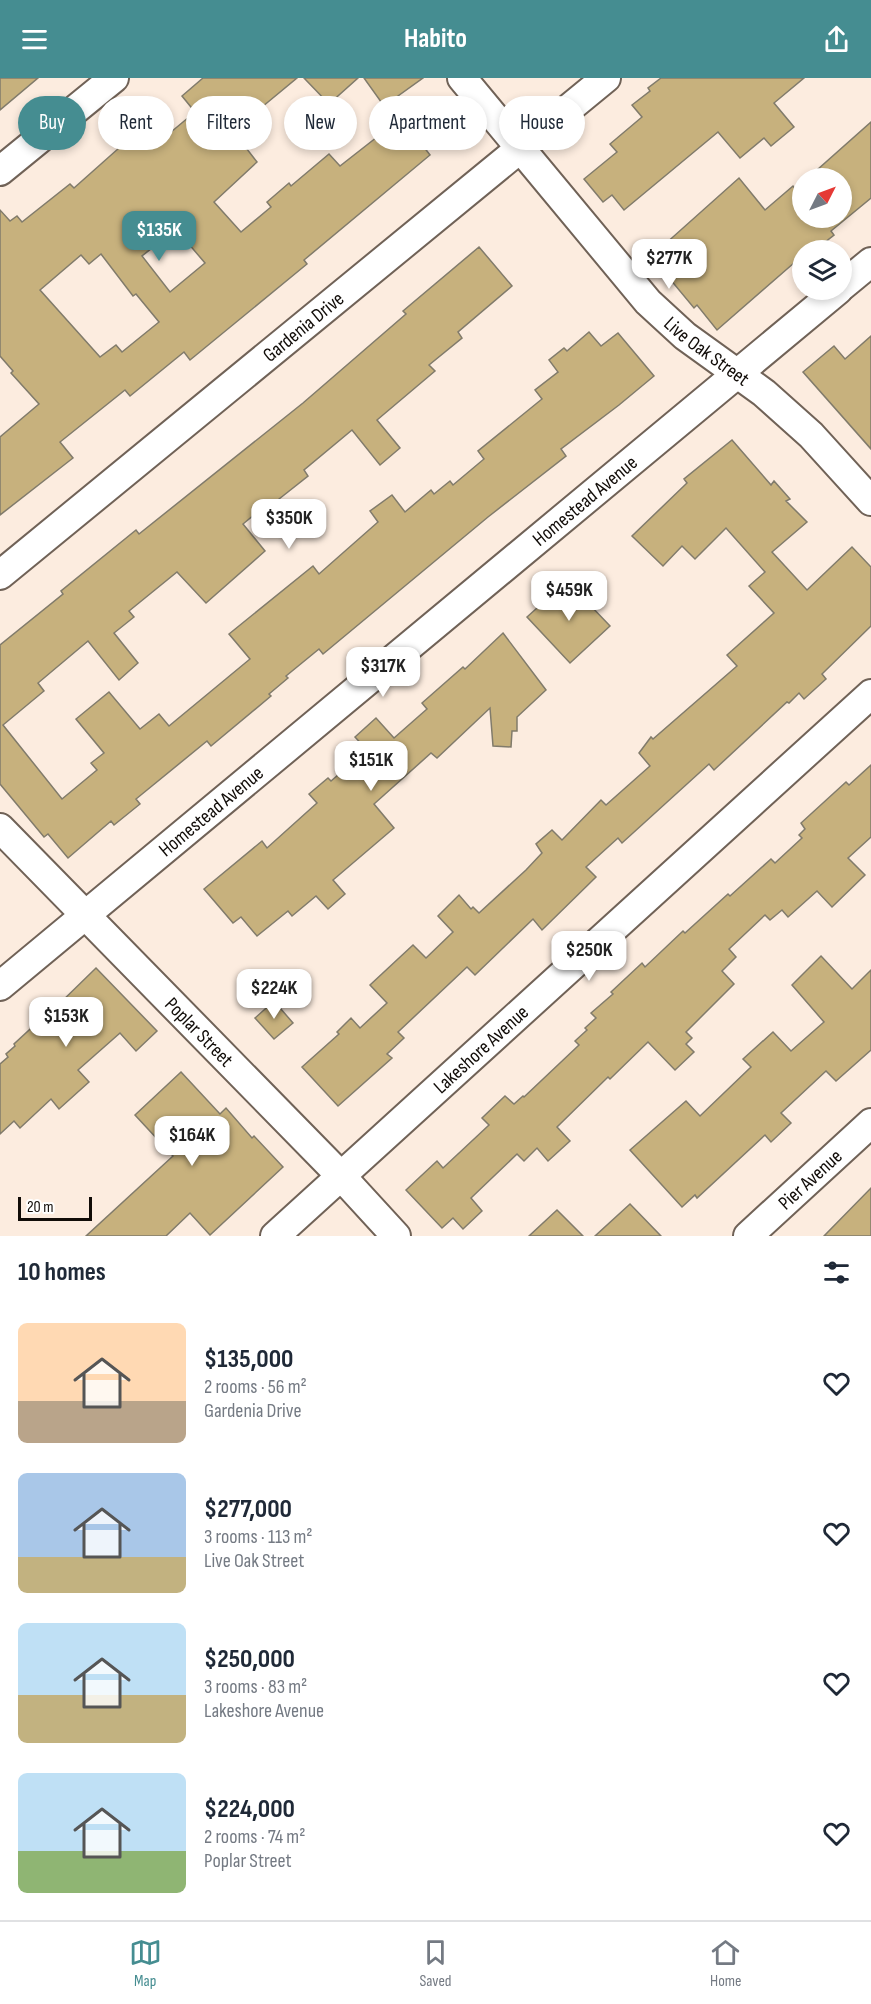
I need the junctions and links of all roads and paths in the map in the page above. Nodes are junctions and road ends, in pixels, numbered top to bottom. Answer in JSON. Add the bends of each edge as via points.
{"nodes":[{"id":1,"x":114,"y":78,"type":"edge"},
{"id":2,"x":462,"y":78,"type":"edge"},
{"id":3,"x":606,"y":78,"type":"edge"},
{"id":4,"x":584,"y":96,"type":"edge"},
{"id":5,"x":499,"y":123,"type":"edge"},
{"id":6,"x":519,"y":150,"type":"edge"},
{"id":7,"x":521,"y":150,"type":"edge"},
{"id":8,"x":0,"y":171,"type":"edge"},
{"id":9,"x":871,"y":262,"type":"edge"},
{"id":10,"x":852,"y":278,"type":"edge"},
{"id":11,"x":826,"y":300,"type":"edge"},
{"id":12,"x":735,"y":373,"type":"junction"},
{"id":13,"x":871,"y":501,"type":"edge"},
{"id":14,"x":0,"y":575,"type":"edge"},
{"id":15,"x":871,"y":694,"type":"edge"},
{"id":16,"x":0,"y":828,"type":"edge"},
{"id":17,"x":86,"y":915,"type":"junction"},
{"id":18,"x":0,"y":986,"type":"edge"},
{"id":19,"x":871,"y":1123,"type":"edge"},
{"id":20,"x":341,"y":1176,"type":"junction"},
{"id":21,"x":275,"y":1236,"type":"edge"},
{"id":22,"x":396,"y":1236,"type":"edge"},
{"id":23,"x":748,"y":1236,"type":"edge"}],
"edges":[{"from":1,"to":8,"type":"street"},
{"from":2,"to":5,"type":"street","name":"Live Oak Street"},
{"from":3,"to":4,"type":"street","name":"Gardenia Drive"},
{"from":6,"to":14,"type":"street","name":"Gardenia Drive"},
{"from":7,"to":12,"type":"street","name":"Live Oak Street","via":[[648,302]]},
{"from":9,"to":10,"type":"street"},
{"from":11,"to":12,"type":"street","name":"Homestead Avenue"},
{"from":12,"to":13,"type":"street","name":"Live Oak Street","via":[[812,435]]},
{"from":12,"to":17,"type":"street","name":"Homestead Avenue"},
{"from":15,"to":20,"type":"street","name":"Lakeshore Avenue"},
{"from":16,"to":17,"type":"street","name":"Poplar Street"},
{"from":17,"to":18,"type":"street","name":"Homestead Avenue"},
{"from":17,"to":20,"type":"street","name":"Poplar Street"},
{"from":19,"to":23,"type":"street","name":"Pier Avenue"},
{"from":20,"to":21,"type":"street","name":"Lakeshore Avenue"},
{"from":20,"to":22,"type":"street","name":"Poplar Street"}]}
